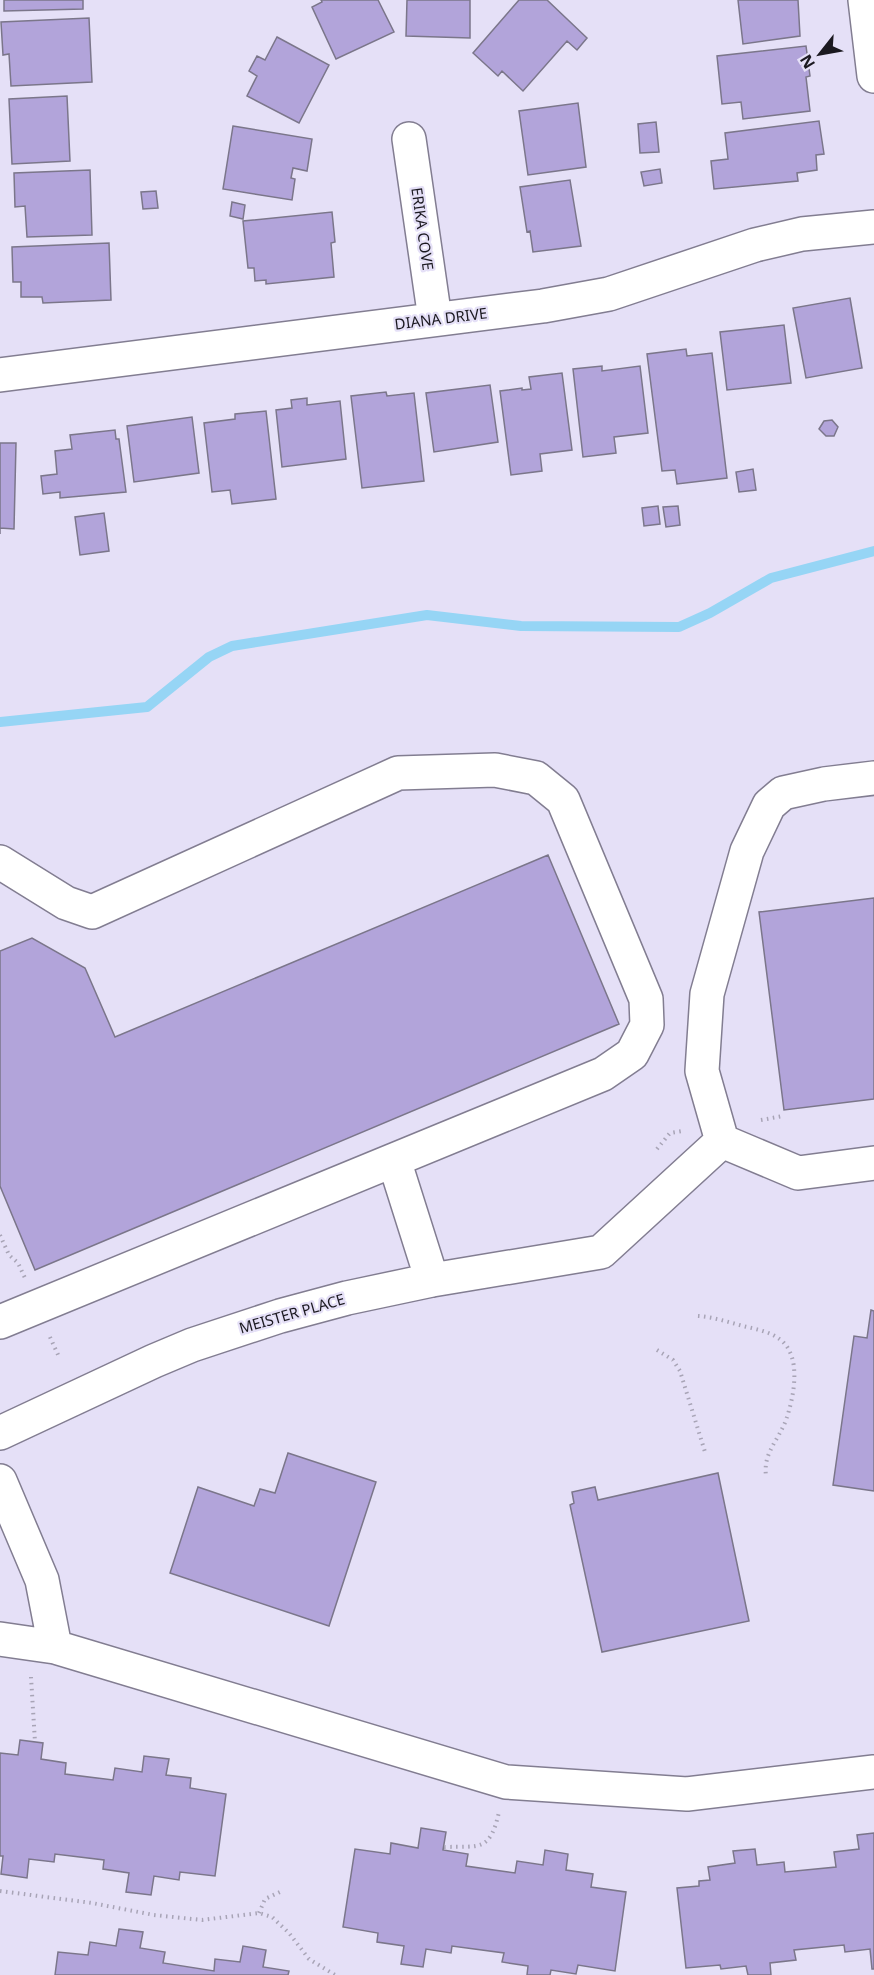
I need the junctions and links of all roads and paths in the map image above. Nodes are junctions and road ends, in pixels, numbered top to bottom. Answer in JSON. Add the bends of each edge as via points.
{"nodes":[{"id":1,"x":865,"y":0,"type":"edge"},
{"id":2,"x":874,"y":76,"type":"edge"},
{"id":3,"x":409,"y":140,"type":"dead end"},
{"id":4,"x":874,"y":227,"type":"edge"},
{"id":5,"x":435,"y":319,"type":"junction"},
{"id":6,"x":0,"y":375,"type":"edge"},
{"id":7,"x":874,"y":778,"type":"edge"},
{"id":8,"x":0,"y":862,"type":"edge"},
{"id":9,"x":783,"y":1116,"type":"dead end"},
{"id":10,"x":751,"y":1122,"type":"dead end"},
{"id":11,"x":683,"y":1130,"type":"dead end"},
{"id":12,"x":722,"y":1141,"type":"junction"},
{"id":13,"x":657,"y":1149,"type":"dead end"},
{"id":14,"x":394,"y":1160,"type":"junction"},
{"id":15,"x":874,"y":1163,"type":"edge"},
{"id":16,"x":0,"y":1235,"type":"edge"},
{"id":17,"x":432,"y":1280,"type":"junction"},
{"id":18,"x":27,"y":1284,"type":"dead end"},
{"id":19,"x":698,"y":1317,"type":"dead end"},
{"id":20,"x":0,"y":1322,"type":"edge"},
{"id":21,"x":46,"y":1328,"type":"dead end"},
{"id":22,"x":657,"y":1350,"type":"dead end"},
{"id":23,"x":59,"y":1357,"type":"dead end"},
{"id":24,"x":2,"y":1427,"type":"edge"},
{"id":25,"x":705,"y":1452,"type":"dead end"},
{"id":26,"x":766,"y":1476,"type":"dead end"},
{"id":27,"x":0,"y":1481,"type":"edge"},
{"id":28,"x":0,"y":1639,"type":"edge"},
{"id":29,"x":44,"y":1646,"type":"junction"},
{"id":30,"x":35,"y":1742,"type":"dead end"},
{"id":31,"x":874,"y":1772,"type":"edge"},
{"id":32,"x":506,"y":1782,"type":"junction"},
{"id":33,"x":444,"y":1847,"type":"dead end"},
{"id":34,"x":0,"y":1891,"type":"edge"},
{"id":35,"x":282,"y":1891,"type":"dead end"},
{"id":36,"x":260,"y":1913,"type":"junction"},
{"id":37,"x":335,"y":1975,"type":"edge"}],
"edges":[{"from":1,"to":2,"type":"street"},
{"from":3,"to":5,"type":"street","name":"ERIKA COVE"},
{"from":4,"to":5,"type":"street","name":"DIANA DRIVE","via":[[802,234],[755,245],[609,294]]},
{"from":5,"to":6,"type":"street","name":"DIANA DRIVE"},
{"from":7,"to":12,"type":"street","via":[[783,793],[769,805],[747,851],[707,994],[702,1071]]},
{"from":8,"to":14,"type":"street","via":[[66,903],[92,912],[398,772],[495,770],[536,778],[563,800],[646,999],[647,1025],[632,1054],[603,1074]]},
{"from":9,"to":10,"type":"path"},
{"from":11,"to":13,"type":"path","via":[[670,1133]]},
{"from":12,"to":15,"type":"street","via":[[798,1173]]},
{"from":12,"to":17,"type":"street","name":"MEISTER PLACE","via":[[601,1252]]},
{"from":14,"to":17,"type":"street"},
{"from":14,"to":20,"type":"street"},
{"from":16,"to":18,"type":"path"},
{"from":17,"to":24,"type":"street","name":"MEISTER PLACE","via":[[280,1316],[192,1345]]},
{"from":19,"to":26,"type":"path","via":[[766,1332],[780,1339],[789,1350],[795,1380],[786,1420],[764,1464]]},
{"from":21,"to":23,"type":"path"},
{"from":22,"to":25,"type":"path","via":[[673,1360],[680,1371]]},
{"from":27,"to":29,"type":"street","via":[[42,1581]]},
{"from":28,"to":29,"type":"street"},
{"from":29,"to":30,"type":"path","via":[[31,1684]]},
{"from":29,"to":32,"type":"street"},
{"from":31,"to":32,"type":"street","via":[[687,1794]]},
{"from":32,"to":33,"type":"path","via":[[494,1833],[486,1843]]},
{"from":34,"to":36,"type":"path","via":[[202,1920]]},
{"from":35,"to":36,"type":"path","via":[[265,1899]]},
{"from":36,"to":37,"type":"path","via":[[272,1917],[309,1959]]}]}
